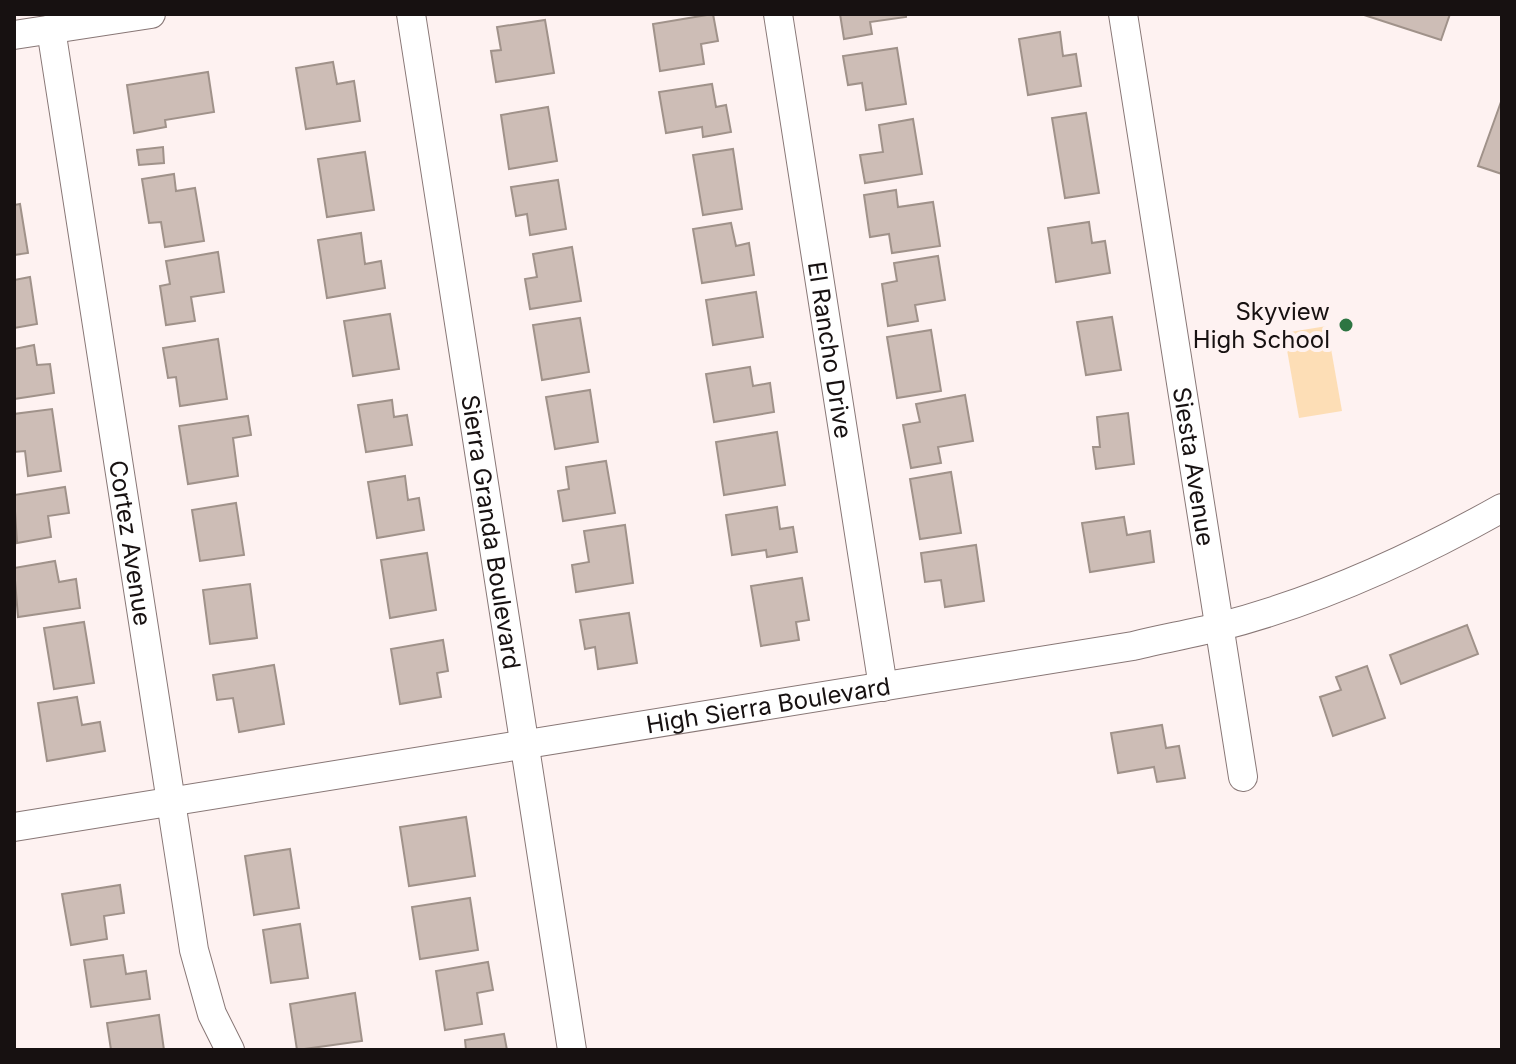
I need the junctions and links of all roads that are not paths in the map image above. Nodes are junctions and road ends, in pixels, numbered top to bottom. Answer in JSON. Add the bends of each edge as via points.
{"nodes":[{"id":1,"x":151,"y":14,"type":"edge"},
{"id":2,"x":411,"y":14,"type":"edge"},
{"id":3,"x":778,"y":14,"type":"edge"},
{"id":4,"x":1123,"y":14,"type":"edge"},
{"id":5,"x":51,"y":29,"type":"junction"},
{"id":6,"x":14,"y":35,"type":"edge"},
{"id":7,"x":1502,"y":508,"type":"edge"},
{"id":8,"x":1220,"y":627,"type":"junction"},
{"id":9,"x":883,"y":687,"type":"junction"},
{"id":10,"x":523,"y":745,"type":"junction"},
{"id":11,"x":1243,"y":777,"type":"dead end"},
{"id":12,"x":172,"y":803,"type":"junction"},
{"id":13,"x":14,"y":827,"type":"edge"},
{"id":14,"x":230,"y":1050,"type":"edge"},
{"id":15,"x":572,"y":1050,"type":"edge"}],
"edges":[{"from":1,"to":5,"type":"street"},
{"from":2,"to":10,"type":"street","name":"Sierra Granda Boulevard"},
{"from":3,"to":9,"type":"street","name":"El Rancho Drive"},
{"from":4,"to":8,"type":"street","name":"Siesta Avenue"},
{"from":5,"to":6,"type":"street"},
{"from":5,"to":12,"type":"street","name":"Cortez Avenue"},
{"from":7,"to":8,"type":"street","name":"High Sierra Boulevard","via":[[1447,539],[1331,590]]},
{"from":8,"to":9,"type":"street","name":"High Sierra Boulevard"},
{"from":8,"to":11,"type":"street","name":"Siesta Avenue"},
{"from":9,"to":10,"type":"street","name":"High Sierra Boulevard"},
{"from":10,"to":12,"type":"street","name":"High Sierra Boulevard"},
{"from":10,"to":15,"type":"street","name":"Sierra Granda Boulevard"},
{"from":12,"to":13,"type":"street","name":"High Sierra Boulevard"},
{"from":12,"to":14,"type":"street","name":"Cortez Avenue","via":[[194,950],[212,1014]]}]}
